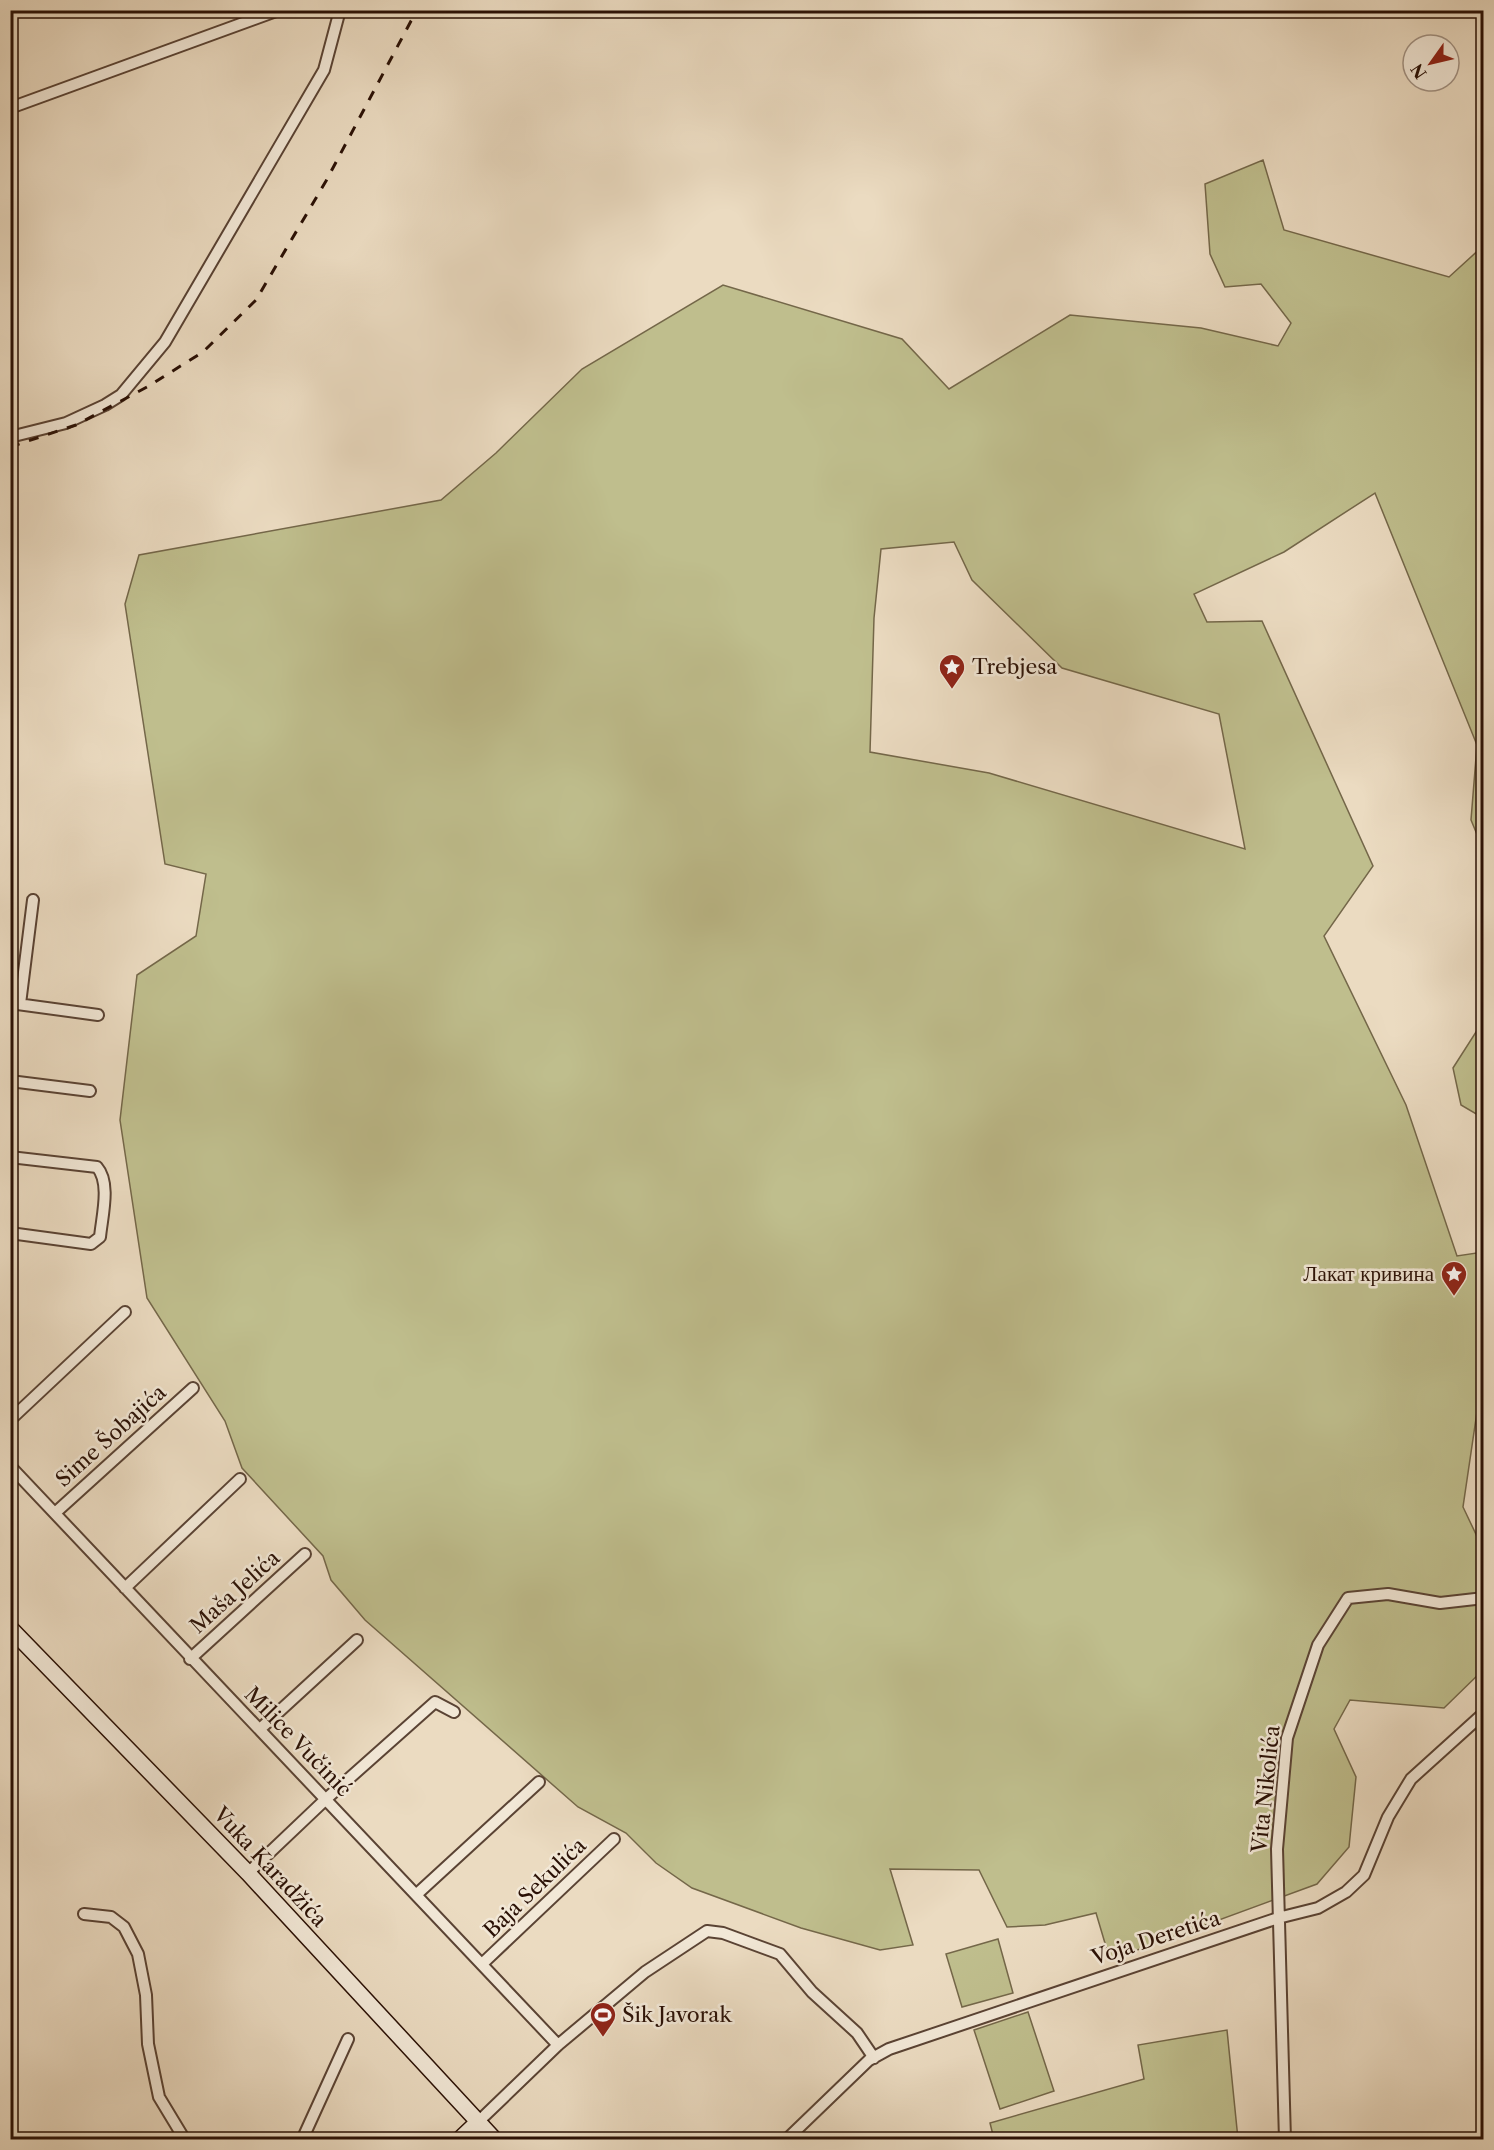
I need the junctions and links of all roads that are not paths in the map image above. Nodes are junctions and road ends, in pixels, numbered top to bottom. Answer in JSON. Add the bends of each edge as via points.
{"nodes":[{"id":1,"x":279,"y":10,"type":"edge"},
{"id":2,"x":340,"y":10,"type":"edge"},
{"id":3,"x":10,"y":108,"type":"edge"},
{"id":4,"x":10,"y":437,"type":"edge"},
{"id":5,"x":33,"y":900,"type":"dead end"},
{"id":6,"x":15,"y":1004,"type":"edge"},
{"id":7,"x":98,"y":1016,"type":"dead end"},
{"id":8,"x":10,"y":1081,"type":"edge"},
{"id":9,"x":90,"y":1091,"type":"dead end"},
{"id":10,"x":10,"y":1157,"type":"edge"},
{"id":11,"x":10,"y":1233,"type":"edge"},
{"id":12,"x":125,"y":1312,"type":"dead end"},
{"id":13,"x":193,"y":1388,"type":"dead end"},
{"id":14,"x":10,"y":1420,"type":"edge"},
{"id":15,"x":10,"y":1466,"type":"edge"},
{"id":16,"x":240,"y":1479,"type":"dead end"},
{"id":17,"x":55,"y":1513,"type":"junction"},
{"id":18,"x":305,"y":1554,"type":"dead end"},
{"id":19,"x":125,"y":1588,"type":"junction"},
{"id":20,"x":1484,"y":1598,"type":"edge"},
{"id":21,"x":10,"y":1628,"type":"edge"},
{"id":22,"x":357,"y":1640,"type":"dead end"},
{"id":23,"x":190,"y":1659,"type":"junction"},
{"id":24,"x":454,"y":1712,"type":"dead end"},
{"id":25,"x":1484,"y":1713,"type":"edge"},
{"id":26,"x":260,"y":1729,"type":"junction"},
{"id":27,"x":539,"y":1782,"type":"dead end"},
{"id":28,"x":326,"y":1799,"type":"junction"},
{"id":29,"x":614,"y":1839,"type":"dead end"},
{"id":30,"x":248,"y":1873,"type":"junction"},
{"id":31,"x":417,"y":1894,"type":"junction"},
{"id":32,"x":84,"y":1914,"type":"dead end"},
{"id":33,"x":1278,"y":1918,"type":"junction"},
{"id":34,"x":482,"y":1964,"type":"junction"},
{"id":35,"x":348,"y":2039,"type":"dead end"},
{"id":36,"x":558,"y":2045,"type":"junction"},
{"id":37,"x":874,"y":2058,"type":"junction"},
{"id":38,"x":478,"y":2122,"type":"junction"},
{"id":39,"x":185,"y":2139,"type":"edge"},
{"id":40,"x":302,"y":2139,"type":"edge"},
{"id":41,"x":459,"y":2139,"type":"edge"},
{"id":42,"x":495,"y":2139,"type":"edge"},
{"id":43,"x":786,"y":2139,"type":"edge"},
{"id":44,"x":1285,"y":2139,"type":"edge"}],
"edges":[{"from":1,"to":3,"type":"street"},
{"from":2,"to":4,"type":"street","via":[[324,70],[165,342],[121,394],[105,405],[66,423]]},
{"from":5,"to":6,"type":"street"},
{"from":6,"to":7,"type":"street"},
{"from":8,"to":9,"type":"street"},
{"from":10,"to":11,"type":"street","via":[[97,1167],[104,1174],[97,1242]]},
{"from":12,"to":14,"type":"street"},
{"from":13,"to":17,"type":"street","name":"Sime Šobajića"},
{"from":15,"to":17,"type":"street","name":"Milice Vučinić"},
{"from":16,"to":19,"type":"street"},
{"from":17,"to":19,"type":"street","name":"Milice Vučinić"},
{"from":18,"to":23,"type":"street","name":"Maša Jelića"},
{"from":19,"to":23,"type":"street","name":"Milice Vučinić"},
{"from":20,"to":33,"type":"street","name":"Vita Nikolića","via":[[1440,1603],[1388,1594],[1348,1598],[1342,1607],[1318,1645],[1287,1738],[1277,1849]]},
{"from":21,"to":30,"type":"street","name":"Vuka Karadžića"},
{"from":22,"to":26,"type":"street"},
{"from":23,"to":26,"type":"street","name":"Milice Vučinić"},
{"from":24,"to":28,"type":"street","via":[[435,1702]]},
{"from":25,"to":33,"type":"street","name":"Voja Deretića","via":[[1411,1779],[1388,1817],[1365,1875],[1318,1908]]},
{"from":26,"to":28,"type":"street","name":"Milice Vučinić"},
{"from":27,"to":31,"type":"street"},
{"from":28,"to":30,"type":"street"},
{"from":28,"to":31,"type":"street","name":"Milice Vučinić"},
{"from":29,"to":34,"type":"street","name":"Baja Sekulića"},
{"from":30,"to":38,"type":"street","name":"Vuka Karadžića"},
{"from":31,"to":34,"type":"street","name":"Milice Vučinić"},
{"from":32,"to":39,"type":"street","via":[[111,1917],[124,1927],[138,1954],[146,1995],[148,2044],[159,2097]]},
{"from":33,"to":37,"type":"street","name":"Voja Deretića","via":[[951,2026]]},
{"from":33,"to":44,"type":"street"},
{"from":34,"to":36,"type":"street","name":"Milice Vučinić"},
{"from":35,"to":40,"type":"street"},
{"from":36,"to":37,"type":"street","via":[[645,1972],[707,1931],[716,1931],[780,1954],[812,1992],[857,2033]]},
{"from":36,"to":38,"type":"street"},
{"from":37,"to":43,"type":"street","name":"Voja Deretića"},
{"from":38,"to":41,"type":"street"},
{"from":38,"to":42,"type":"street","name":"Vuka Karadžića"}]}
